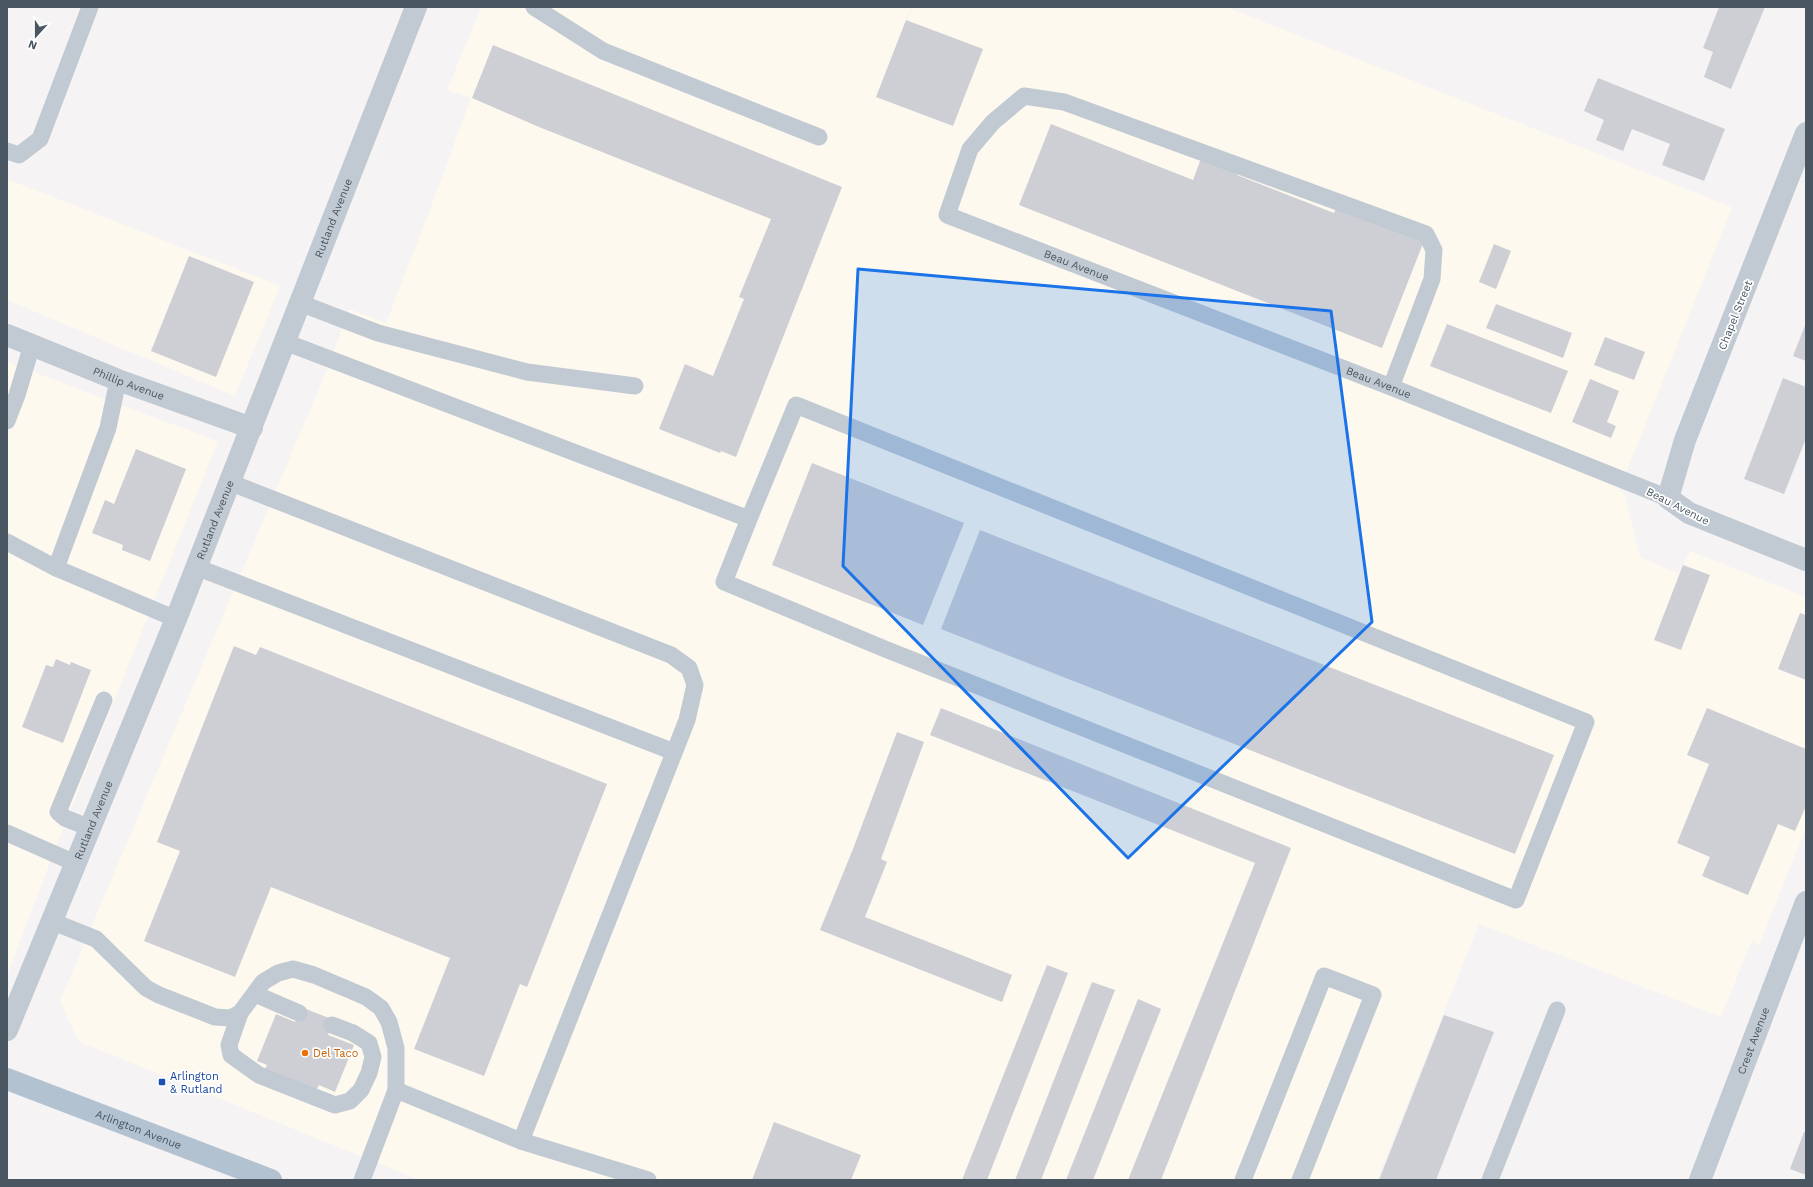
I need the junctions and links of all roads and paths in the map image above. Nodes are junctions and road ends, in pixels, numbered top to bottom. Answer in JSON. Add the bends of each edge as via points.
{"nodes":[{"id":1,"x":90,"y":7,"type":"edge"},
{"id":2,"x":416,"y":7,"type":"edge"},
{"id":3,"x":534,"y":7,"type":"edge"},
{"id":4,"x":1806,"y":133,"type":"edge"},
{"id":5,"x":819,"y":137,"type":"dead end"},
{"id":6,"x":7,"y":151,"type":"edge"},
{"id":7,"x":300,"y":303,"type":"junction"},
{"id":8,"x":7,"y":335,"type":"edge"},
{"id":9,"x":285,"y":342,"type":"junction"},
{"id":10,"x":32,"y":345,"type":"junction"},
{"id":11,"x":118,"y":380,"type":"junction"},
{"id":12,"x":635,"y":386,"type":"dead end"},
{"id":13,"x":1392,"y":387,"type":"junction"},
{"id":14,"x":7,"y":421,"type":"edge"},
{"id":15,"x":252,"y":428,"type":"junction"},
{"id":16,"x":228,"y":482,"type":"junction"},
{"id":17,"x":1668,"y":498,"type":"junction"},
{"id":18,"x":749,"y":519,"type":"junction"},
{"id":19,"x":7,"y":542,"type":"edge"},
{"id":20,"x":1806,"y":560,"type":"edge"},
{"id":21,"x":196,"y":567,"type":"junction"},
{"id":22,"x":56,"y":568,"type":"junction"},
{"id":23,"x":176,"y":619,"type":"junction"},
{"id":24,"x":104,"y":700,"type":"dead end"},
{"id":25,"x":674,"y":752,"type":"junction"},
{"id":26,"x":90,"y":828,"type":"junction"},
{"id":27,"x":7,"y":834,"type":"edge"},
{"id":28,"x":75,"y":863,"type":"junction"},
{"id":29,"x":1806,"y":902,"type":"edge"},
{"id":30,"x":51,"y":921,"type":"junction"},
{"id":31,"x":255,"y":994,"type":"junction"},
{"id":32,"x":1557,"y":1010,"type":"dead end"},
{"id":33,"x":299,"y":1012,"type":"dead end"},
{"id":34,"x":240,"y":1013,"type":"junction"},
{"id":35,"x":332,"y":1025,"type":"dead end"},
{"id":36,"x":7,"y":1030,"type":"edge"},
{"id":37,"x":7,"y":1079,"type":"edge"},
{"id":38,"x":396,"y":1090,"type":"junction"},
{"id":39,"x":522,"y":1141,"type":"junction"},
{"id":40,"x":271,"y":1180,"type":"edge"},
{"id":41,"x":362,"y":1180,"type":"edge"},
{"id":42,"x":648,"y":1180,"type":"edge"},
{"id":43,"x":1243,"y":1180,"type":"edge"},
{"id":44,"x":1300,"y":1180,"type":"edge"},
{"id":45,"x":1490,"y":1180,"type":"edge"},
{"id":46,"x":1700,"y":1180,"type":"edge"}],
"edges":[{"from":1,"to":6,"type":"lane","via":[[40,139],[19,156]]},
{"from":2,"to":7,"type":"street","name":"Rutland Avenue"},
{"from":3,"to":5,"type":"lane","via":[[603,51]]},
{"from":4,"to":17,"type":"street","name":"Chapel Street","via":[[1685,440]]},
{"from":7,"to":9,"type":"street","name":"Rutland Avenue"},
{"from":7,"to":12,"type":"lane","via":[[378,333],[527,372]]},
{"from":8,"to":10,"type":"street","name":"Phillip Avenue"},
{"from":9,"to":15,"type":"street","name":"Rutland Avenue"},
{"from":9,"to":18,"type":"lane"},
{"from":10,"to":11,"type":"street","name":"Phillip Avenue"},
{"from":10,"to":14,"type":"lane","via":[[18,395]]},
{"from":11,"to":15,"type":"street","name":"Phillip Avenue"},
{"from":11,"to":22,"type":"lane","via":[[108,428]]},
{"from":13,"to":13,"type":"lane","name":"Beau Avenue","via":[[947,214],[970,149],[993,122],[1024,96],[1064,102],[1426,234],[1434,250],[1432,278]]},
{"from":13,"to":17,"type":"lane","name":"Beau Avenue"},
{"from":15,"to":16,"type":"street","name":"Rutland Avenue"},
{"from":16,"to":21,"type":"street","name":"Rutland Avenue"},
{"from":16,"to":25,"type":"lane","via":[[671,655],[689,668],[695,685],[687,720]]},
{"from":17,"to":20,"type":"street","name":"Beau Avenue","via":[[1689,513]]},
{"from":18,"to":18,"type":"lane","via":[[796,405],[1586,722],[1516,900],[885,650],[724,582]]},
{"from":19,"to":22,"type":"lane"},
{"from":21,"to":23,"type":"street","name":"Rutland Avenue"},
{"from":21,"to":25,"type":"lane"},
{"from":22,"to":23,"type":"lane"},
{"from":23,"to":26,"type":"street","name":"Rutland Avenue"},
{"from":24,"to":26,"type":"lane","via":[[58,812],[65,818]]},
{"from":25,"to":39,"type":"lane"},
{"from":26,"to":28,"type":"street","name":"Rutland Avenue"},
{"from":27,"to":28,"type":"lane"},
{"from":28,"to":30,"type":"street","name":"Rutland Avenue"},
{"from":29,"to":46,"type":"street","name":"Crest Avenue"},
{"from":30,"to":34,"type":"lane","via":[[96,938],[146,988],[158,996],[215,1017],[230,1018]]},
{"from":30,"to":36,"type":"street","name":"Rutland Avenue"},
{"from":31,"to":33,"type":"lane"},
{"from":31,"to":34,"type":"lane"},
{"from":31,"to":38,"type":"lane","via":[[263,982],[278,973],[293,970],[314,975],[366,997],[381,1008],[389,1022],[396,1048]]},
{"from":32,"to":45,"type":"lane"},
{"from":34,"to":35,"type":"lane","via":[[229,1045],[231,1055],[258,1075],[334,1105],[350,1101],[361,1090],[373,1057],[369,1043]]},
{"from":37,"to":40,"type":"main road","name":"Arlington Avenue"},
{"from":38,"to":39,"type":"lane"},
{"from":38,"to":41,"type":"lane"},
{"from":39,"to":42,"type":"lane"},
{"from":43,"to":44,"type":"lane","via":[[1324,976],[1373,995]]}]}
